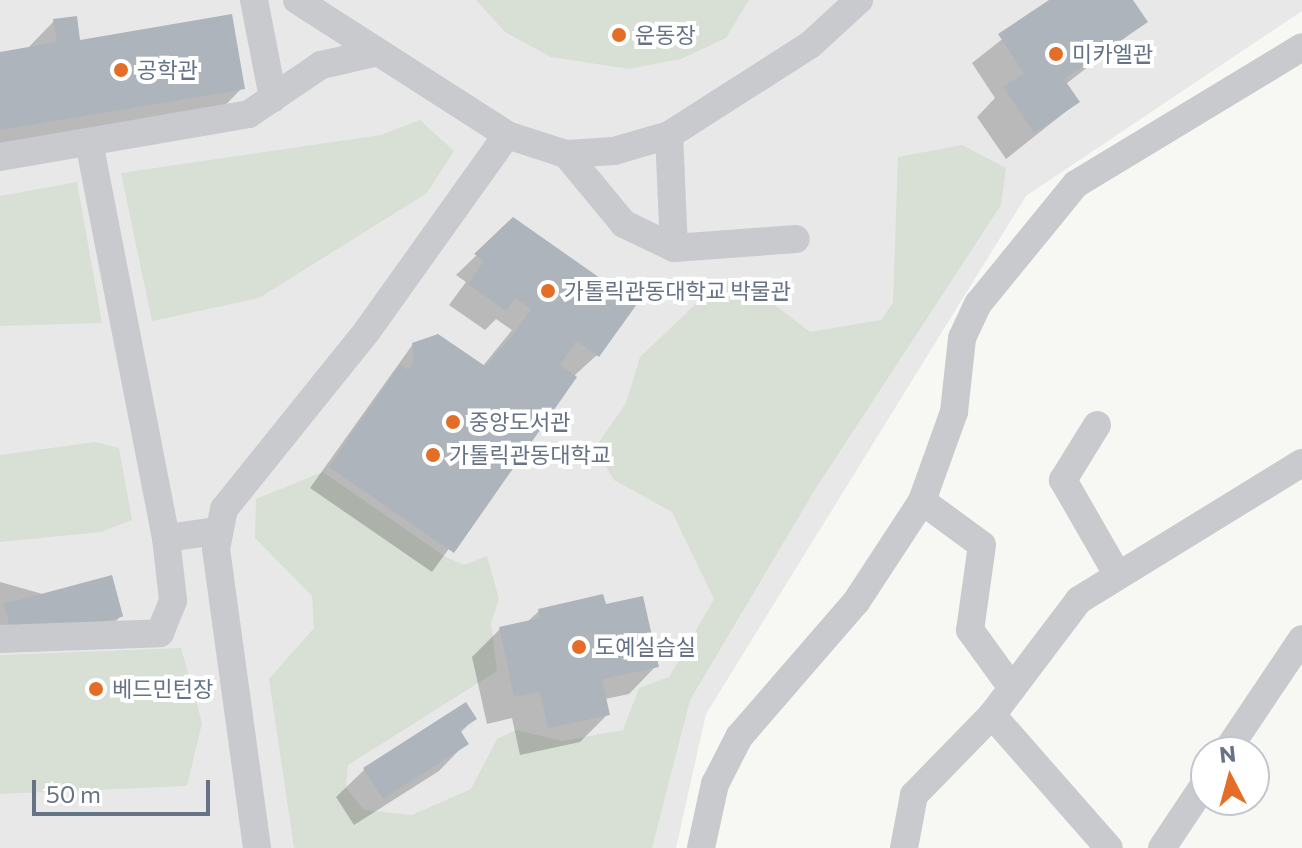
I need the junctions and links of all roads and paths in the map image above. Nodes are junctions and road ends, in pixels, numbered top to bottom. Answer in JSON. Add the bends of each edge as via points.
{"nodes":[{"id":1,"x":254,"y":0,"type":"edge"},
{"id":2,"x":297,"y":0,"type":"edge"},
{"id":3,"x":859,"y":0,"type":"edge"},
{"id":4,"x":1302,"y":47,"type":"edge"},
{"id":5,"x":374,"y":53,"type":"junction"},
{"id":6,"x":273,"y":98,"type":"junction"},
{"id":7,"x":507,"y":135,"type":"junction"},
{"id":8,"x":669,"y":135,"type":"junction"},
{"id":9,"x":89,"y":142,"type":"junction"},
{"id":10,"x":566,"y":154,"type":"junction"},
{"id":11,"x":0,"y":157,"type":"edge"},
{"id":12,"x":796,"y":239,"type":"dead end"},
{"id":13,"x":674,"y":248,"type":"junction"},
{"id":14,"x":1097,"y":425,"type":"dead end"},
{"id":15,"x":1302,"y":463,"type":"edge"},
{"id":16,"x":922,"y":501,"type":"junction"},
{"id":17,"x":217,"y":531,"type":"junction"},
{"id":18,"x":166,"y":538,"type":"junction"},
{"id":19,"x":1117,"y":574,"type":"junction"},
{"id":20,"x":0,"y":639,"type":"edge"},
{"id":21,"x":1302,"y":639,"type":"edge"},
{"id":22,"x":1012,"y":688,"type":"junction"},
{"id":23,"x":992,"y":715,"type":"junction"},
{"id":24,"x":1237,"y":736,"type":"edge"},
{"id":25,"x":1190,"y":806,"type":"edge"},
{"id":26,"x":257,"y":848,"type":"edge"},
{"id":27,"x":701,"y":848,"type":"edge"},
{"id":28,"x":904,"y":848,"type":"edge"},
{"id":29,"x":1109,"y":848,"type":"edge"},
{"id":30,"x":1162,"y":848,"type":"edge"}],
"edges":[{"from":1,"to":6,"type":"street"},
{"from":2,"to":5,"type":"street"},
{"from":3,"to":8,"type":"street","via":[[810,45]]},
{"from":4,"to":16,"type":"street","via":[[1076,184],[968,319],[954,412]]},
{"from":5,"to":6,"type":"street","via":[[321,65]]},
{"from":5,"to":7,"type":"street"},
{"from":6,"to":9,"type":"street","via":[[249,114]]},
{"from":7,"to":10,"type":"street"},
{"from":7,"to":17,"type":"street","via":[[367,331],[239,486]]},
{"from":8,"to":10,"type":"street","via":[[614,151]]},
{"from":8,"to":13,"type":"street"},
{"from":9,"to":11,"type":"street"},
{"from":9,"to":18,"type":"street"},
{"from":10,"to":13,"type":"street","via":[[624,224]]},
{"from":12,"to":13,"type":"street"},
{"from":14,"to":19,"type":"street","via":[[1063,480]]},
{"from":15,"to":19,"type":"street"},
{"from":16,"to":22,"type":"street","via":[[982,545],[970,630]]},
{"from":16,"to":27,"type":"street","via":[[856,602],[739,737],[715,784]]},
{"from":17,"to":18,"type":"street"},
{"from":17,"to":26,"type":"street"},
{"from":18,"to":20,"type":"street","via":[[173,600],[160,633]]},
{"from":19,"to":22,"type":"street","via":[[1079,600]]},
{"from":21,"to":24,"type":"street"},
{"from":22,"to":23,"type":"street"},
{"from":23,"to":28,"type":"street","via":[[914,795]]},
{"from":23,"to":29,"type":"street"},
{"from":25,"to":30,"type":"street"}]}
